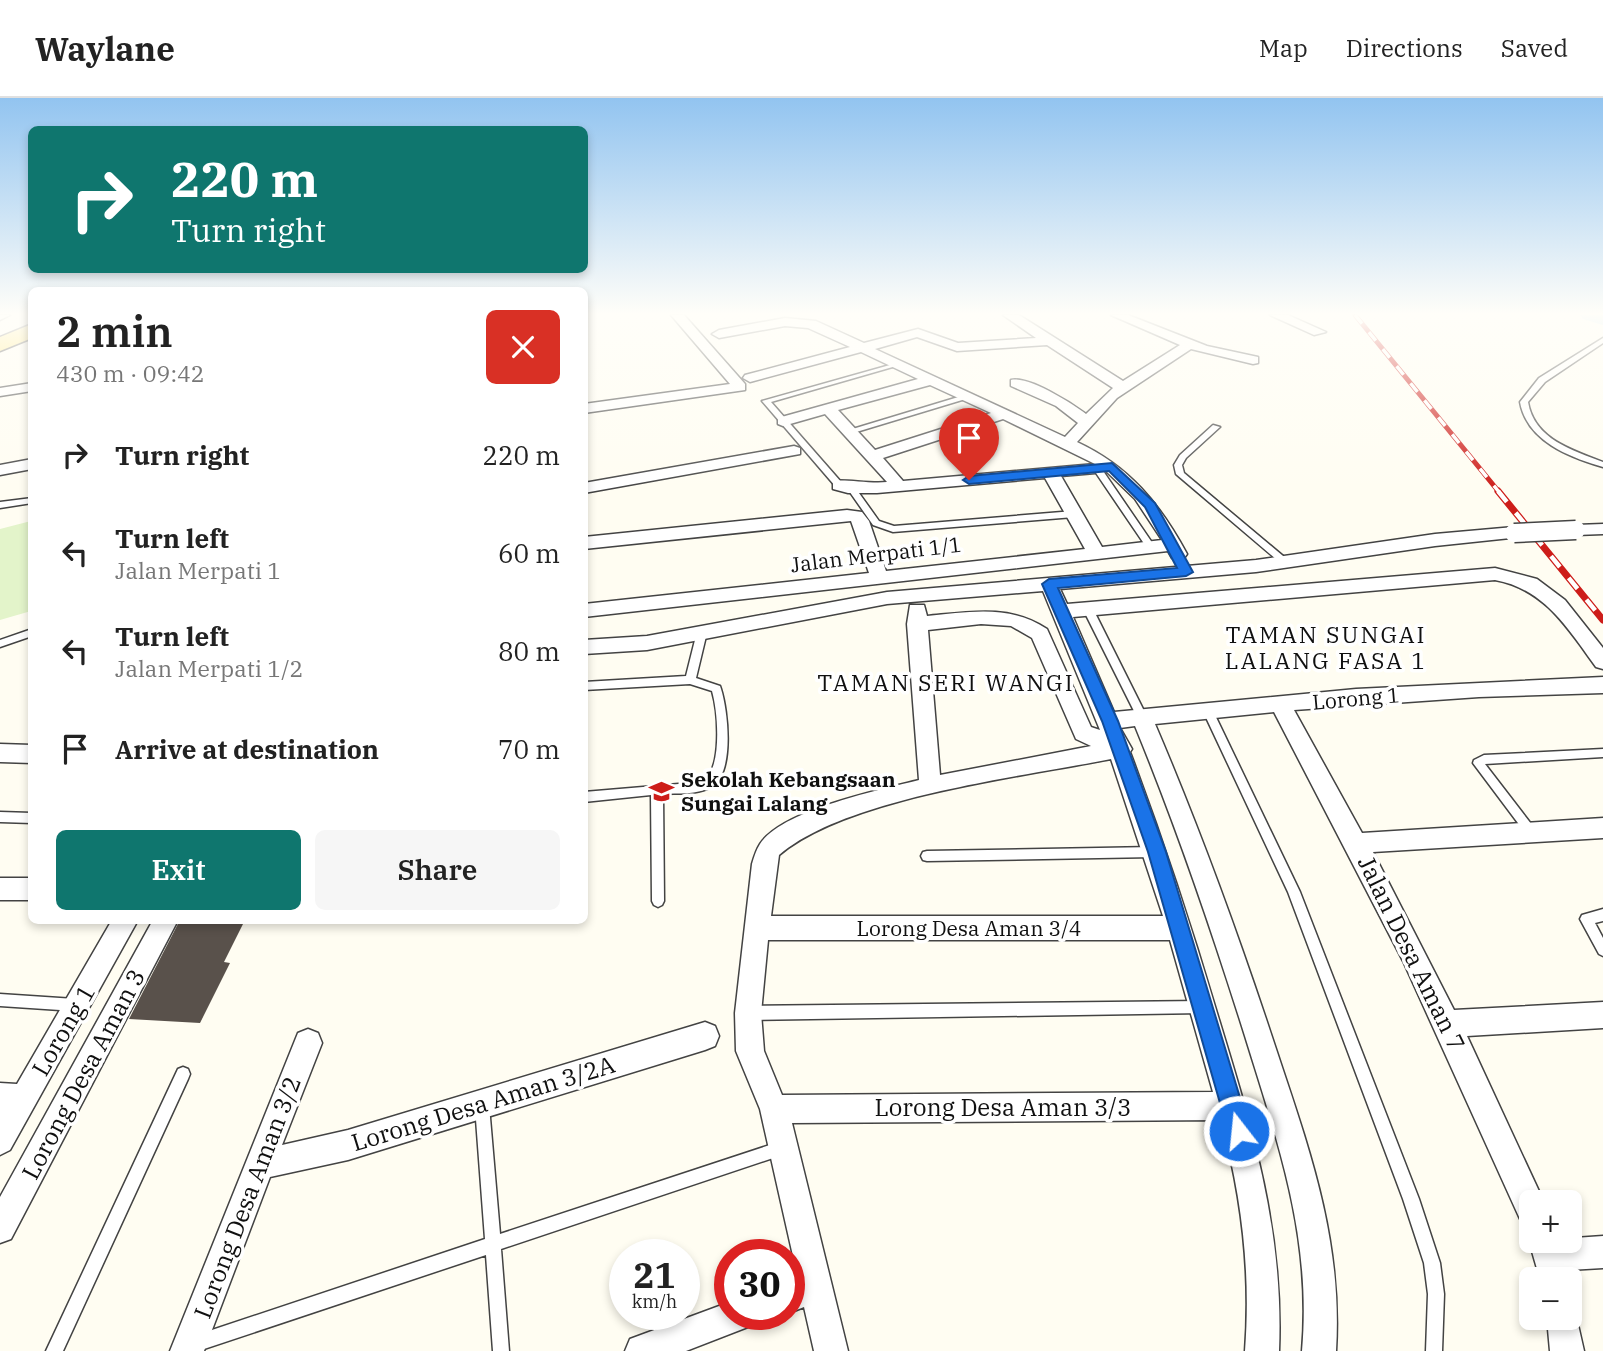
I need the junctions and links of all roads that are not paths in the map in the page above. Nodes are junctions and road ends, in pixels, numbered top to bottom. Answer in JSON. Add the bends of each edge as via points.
{"nodes":[{"id":1,"x":728,"y":373,"type":"edge"},
{"id":2,"x":767,"y":373,"type":"edge"},
{"id":3,"x":864,"y":373,"type":"edge"},
{"id":4,"x":918,"y":373,"type":"edge"},
{"id":5,"x":1100,"y":373,"type":"edge"},
{"id":6,"x":1143,"y":373,"type":"edge"},
{"id":7,"x":1552,"y":373,"type":"edge"},
{"id":8,"x":750,"y":378,"type":"dead end"},
{"id":9,"x":931,"y":380,"type":"junction"},
{"id":10,"x":1016,"y":383,"type":"dead end"},
{"id":11,"x":1122,"y":387,"type":"junction"},
{"id":12,"x":28,"y":388,"type":"edge"},
{"id":13,"x":0,"y":392,"type":"edge"},
{"id":14,"x":968,"y":397,"type":"junction"},
{"id":15,"x":588,"y":408,"type":"edge"},
{"id":16,"x":829,"y":409,"type":"junction"},
{"id":17,"x":1004,"y":414,"type":"junction"},
{"id":18,"x":783,"y":421,"type":"junction"},
{"id":19,"x":1087,"y":422,"type":"junction"},
{"id":20,"x":1216,"y":426,"type":"dead end"},
{"id":21,"x":850,"y":431,"type":"junction"},
{"id":22,"x":1068,"y":443,"type":"junction"},
{"id":23,"x":794,"y":451,"type":"dead end"},
{"id":24,"x":874,"y":456,"type":"junction"},
{"id":25,"x":28,"y":465,"type":"edge"},
{"id":26,"x":1603,"y":465,"type":"edge"},
{"id":27,"x":1105,"y":468,"type":"junction"},
{"id":28,"x":0,"y":470,"type":"edge"},
{"id":29,"x":1051,"y":474,"type":"junction"},
{"id":30,"x":899,"y":486,"type":"junction"},
{"id":31,"x":588,"y":487,"type":"edge"},
{"id":32,"x":845,"y":487,"type":"junction"},
{"id":33,"x":28,"y":501,"type":"edge"},
{"id":34,"x":0,"y":505,"type":"edge"},
{"id":35,"x":1074,"y":514,"type":"junction"},
{"id":36,"x":1603,"y":530,"type":"edge"},
{"id":37,"x":588,"y":543,"type":"edge"},
{"id":38,"x":1173,"y":545,"type":"junction"},
{"id":39,"x":1150,"y":546,"type":"junction"},
{"id":40,"x":1096,"y":552,"type":"junction"},
{"id":41,"x":1286,"y":563,"type":"junction"},
{"id":42,"x":1186,"y":572,"type":"junction"},
{"id":43,"x":878,"y":577,"type":"junction"},
{"id":44,"x":1049,"y":584,"type":"junction"},
{"id":45,"x":917,"y":595,"type":"junction"},
{"id":46,"x":1075,"y":610,"type":"junction"},
{"id":47,"x":588,"y":611,"type":"edge"},
{"id":48,"x":917,"y":624,"type":"junction"},
{"id":49,"x":702,"y":632,"type":"junction"},
{"id":50,"x":28,"y":634,"type":"edge"},
{"id":51,"x":0,"y":644,"type":"edge"},
{"id":52,"x":588,"y":647,"type":"edge"},
{"id":53,"x":1603,"y":662,"type":"edge"},
{"id":54,"x":690,"y":680,"type":"junction"},
{"id":55,"x":1603,"y":685,"type":"edge"},
{"id":56,"x":588,"y":686,"type":"edge"},
{"id":57,"x":1280,"y":704,"type":"junction"},
{"id":58,"x":1208,"y":711,"type":"junction"},
{"id":59,"x":1142,"y":717,"type":"junction"},
{"id":60,"x":1116,"y":736,"type":"junction"},
{"id":61,"x":0,"y":752,"type":"edge"},
{"id":62,"x":1603,"y":753,"type":"edge"},
{"id":63,"x":28,"y":754,"type":"edge"},
{"id":64,"x":930,"y":786,"type":"junction"},
{"id":65,"x":657,"y":790,"type":"junction"},
{"id":66,"x":588,"y":797,"type":"edge"},
{"id":67,"x":0,"y":817,"type":"edge"},
{"id":68,"x":28,"y":818,"type":"edge"},
{"id":69,"x":1603,"y":828,"type":"edge"},
{"id":70,"x":1531,"y":832,"type":"junction"},
{"id":71,"x":1358,"y":843,"type":"junction"},
{"id":72,"x":1157,"y":852,"type":"junction"},
{"id":73,"x":927,"y":856,"type":"dead end"},
{"id":74,"x":0,"y":888,"type":"edge"},
{"id":75,"x":28,"y":889,"type":"edge"},
{"id":76,"x":659,"y":901,"type":"dead end"},
{"id":77,"x":1603,"y":915,"type":"edge"},
{"id":78,"x":124,"y":924,"type":"edge"},
{"id":79,"x":164,"y":924,"type":"edge"},
{"id":80,"x":757,"y":928,"type":"junction"},
{"id":81,"x":1181,"y":928,"type":"junction"},
{"id":82,"x":1603,"y":950,"type":"edge"},
{"id":83,"x":0,"y":1000,"type":"edge"},
{"id":84,"x":77,"y":1005,"type":"junction"},
{"id":85,"x":1203,"y":1007,"type":"junction"},
{"id":86,"x":748,"y":1013,"type":"junction"},
{"id":87,"x":1603,"y":1015,"type":"edge"},
{"id":88,"x":1446,"y":1024,"type":"junction"},
{"id":89,"x":705,"y":1035,"type":"dead end"},
{"id":90,"x":308,"y":1043,"type":"dead end"},
{"id":91,"x":183,"y":1074,"type":"dead end"},
{"id":92,"x":12,"y":1098,"type":"edge"},
{"id":93,"x":482,"y":1103,"type":"junction"},
{"id":94,"x":1232,"y":1106,"type":"junction"},
{"id":95,"x":774,"y":1109,"type":"junction"},
{"id":96,"x":0,"y":1140,"type":"edge"},
{"id":97,"x":782,"y":1149,"type":"junction"},
{"id":98,"x":260,"y":1165,"type":"junction"},
{"id":99,"x":1523,"y":1190,"type":"edge"},
{"id":100,"x":0,"y":1228,"type":"edge"},
{"id":101,"x":795,"y":1239,"type":"edge"},
{"id":102,"x":492,"y":1247,"type":"junction"},
{"id":103,"x":1603,"y":1252,"type":"edge"},
{"id":104,"x":1551,"y":1259,"type":"edge"},
{"id":105,"x":805,"y":1298,"type":"edge"},
{"id":106,"x":714,"y":1324,"type":"edge"},
{"id":107,"x":1564,"y":1330,"type":"edge"},
{"id":108,"x":188,"y":1348,"type":"edge"},
{"id":109,"x":54,"y":1351,"type":"edge"},
{"id":110,"x":501,"y":1351,"type":"edge"},
{"id":111,"x":642,"y":1351,"type":"edge"},
{"id":112,"x":831,"y":1351,"type":"edge"},
{"id":113,"x":1262,"y":1351,"type":"edge"},
{"id":114,"x":1319,"y":1351,"type":"edge"},
{"id":115,"x":1434,"y":1351,"type":"edge"},
{"id":116,"x":1567,"y":1351,"type":"edge"}],
"edges":[{"from":1,"to":15,"type":"street","via":[[740,387]]},
{"from":2,"to":8,"type":"street"},
{"from":3,"to":18,"type":"lane","via":[[767,400]]},
{"from":4,"to":9,"type":"street"},
{"from":5,"to":11,"type":"street"},
{"from":6,"to":11,"type":"street"},
{"from":7,"to":26,"type":"lane","via":[[1529,391],[1524,402],[1531,426]]},
{"from":9,"to":14,"type":"street"},
{"from":9,"to":16,"type":"street"},
{"from":10,"to":19,"type":"street","via":[[1061,403]]},
{"from":11,"to":19,"type":"street"},
{"from":12,"to":13,"type":"street"},
{"from":14,"to":17,"type":"street"},
{"from":14,"to":21,"type":"lane"},
{"from":16,"to":18,"type":"street"},
{"from":16,"to":21,"type":"street"},
{"from":17,"to":22,"type":"street"},
{"from":17,"to":24,"type":"street"},
{"from":18,"to":32,"type":"lane"},
{"from":19,"to":22,"type":"street"},
{"from":20,"to":41,"type":"lane","via":[[1183,457],[1178,465],[1180,474]]},
{"from":21,"to":24,"type":"street"},
{"from":22,"to":27,"type":"street"},
{"from":23,"to":31,"type":"street"},
{"from":24,"to":30,"type":"street"},
{"from":25,"to":28,"type":"street"},
{"from":27,"to":29,"type":"street"},
{"from":27,"to":38,"type":"street","via":[[1150,505]]},
{"from":27,"to":39,"type":"lane"},
{"from":29,"to":30,"type":"street"},
{"from":29,"to":35,"type":"street"},
{"from":30,"to":32,"type":"street"},
{"from":32,"to":35,"type":"lane","via":[[876,523],[893,529]]},
{"from":33,"to":34,"type":"lane"},
{"from":35,"to":40,"type":"street"},
{"from":36,"to":41,"type":"street","bridge":true,"via":[[1435,540]]},
{"from":37,"to":43,"type":"street","name":"Jalan Merpati 1/1","via":[[856,516]]},
{"from":38,"to":39,"type":"street","name":"Jalan Merpati 1/1"},
{"from":38,"to":42,"type":"street"},
{"from":39,"to":40,"type":"street","name":"Jalan Merpati 1/1"},
{"from":40,"to":43,"type":"street","name":"Jalan Merpati 1/1"},
{"from":41,"to":42,"type":"street"},
{"from":42,"to":44,"type":"street"},
{"from":43,"to":47,"type":"street","name":"Jalan Merpati 1/1"},
{"from":44,"to":45,"type":"street"},
{"from":44,"to":46,"type":"street"},
{"from":45,"to":48,"type":"street"},
{"from":45,"to":49,"type":"street"},
{"from":46,"to":53,"type":"street","via":[[1513,575],[1551,596]]},
{"from":46,"to":59,"type":"lane"},
{"from":46,"to":60,"type":"street"},
{"from":48,"to":60,"type":"street","via":[[995,618],[1016,619],[1032,627],[1040,634],[1083,733],[1094,739]]},
{"from":48,"to":64,"type":"street"},
{"from":49,"to":52,"type":"street","via":[[646,643]]},
{"from":49,"to":54,"type":"lane"},
{"from":50,"to":51,"type":"lane"},
{"from":54,"to":56,"type":"lane"},
{"from":54,"to":65,"type":"lane","via":[[716,689],[722,703],[719,768],[704,786]]},
{"from":55,"to":57,"type":"street","name":"Lorong 1","via":[[1503,687]]},
{"from":57,"to":58,"type":"street","name":"Lorong 1"},
{"from":57,"to":71,"type":"street","name":"Jalan Desa Aman 7"},
{"from":58,"to":59,"type":"street","name":"Lorong 1"},
{"from":58,"to":115,"type":"lane","via":[[1294,892],[1411,1199],[1432,1263]]},
{"from":59,"to":60,"type":"street","name":"Lorong 1"},
{"from":59,"to":114,"type":"street","via":[[1194,845],[1305,1183],[1319,1248],[1323,1323]]},
{"from":60,"to":64,"type":"street"},
{"from":60,"to":72,"type":"street"},
{"from":61,"to":63,"type":"street"},
{"from":62,"to":70,"type":"lane","via":[[1484,759],[1478,763]]},
{"from":64,"to":80,"type":"street","via":[[844,809],[780,839],[769,849],[764,864]]},
{"from":65,"to":66,"type":"lane"},
{"from":65,"to":76,"type":"lane"},
{"from":67,"to":68,"type":"lane"},
{"from":69,"to":70,"type":"street"},
{"from":70,"to":71,"type":"street"},
{"from":71,"to":88,"type":"street","name":"Jalan Desa Aman 7"},
{"from":72,"to":73,"type":"lane"},
{"from":72,"to":81,"type":"street"},
{"from":74,"to":75,"type":"street"},
{"from":77,"to":82,"type":"lane","via":[[1586,919]]},
{"from":78,"to":84,"type":"street","name":"Lorong 1"},
{"from":79,"to":100,"type":"street","name":"Lorong Desa Aman 3"},
{"from":80,"to":81,"type":"street","name":"Lorong Desa Aman 3/4"},
{"from":80,"to":86,"type":"street"},
{"from":81,"to":85,"type":"street"},
{"from":83,"to":84,"type":"lane"},
{"from":84,"to":92,"type":"street","name":"Lorong 1"},
{"from":85,"to":86,"type":"lane"},
{"from":85,"to":94,"type":"street"},
{"from":86,"to":95,"type":"street","via":[[750,1051]]},
{"from":87,"to":88,"type":"street"},
{"from":88,"to":99,"type":"street","name":"Jalan Desa Aman 7"},
{"from":89,"to":93,"type":"street","name":"Lorong Desa Aman 3/2A"},
{"from":90,"to":98,"type":"street","name":"Lorong Desa Aman 3/2"},
{"from":91,"to":109,"type":"lane"},
{"from":92,"to":96,"type":"street","name":"Lorong 1"},
{"from":93,"to":98,"type":"street","name":"Lorong Desa Aman 3/2A","via":[[348,1145]]},
{"from":93,"to":102,"type":"lane"},
{"from":94,"to":95,"type":"street","name":"Lorong Desa Aman 3/3"},
{"from":94,"to":113,"type":"street","via":[[1253,1182],[1261,1242],[1266,1315]]},
{"from":95,"to":97,"type":"street"},
{"from":97,"to":101,"type":"street"},
{"from":97,"to":102,"type":"lane"},
{"from":98,"to":108,"type":"street","name":"Lorong Desa Aman 3/2"},
{"from":102,"to":108,"type":"lane"},
{"from":102,"to":110,"type":"lane"},
{"from":103,"to":104,"type":"street"},
{"from":105,"to":112,"type":"street"},
{"from":106,"to":111,"type":"street"},
{"from":107,"to":116,"type":"street"}]}
